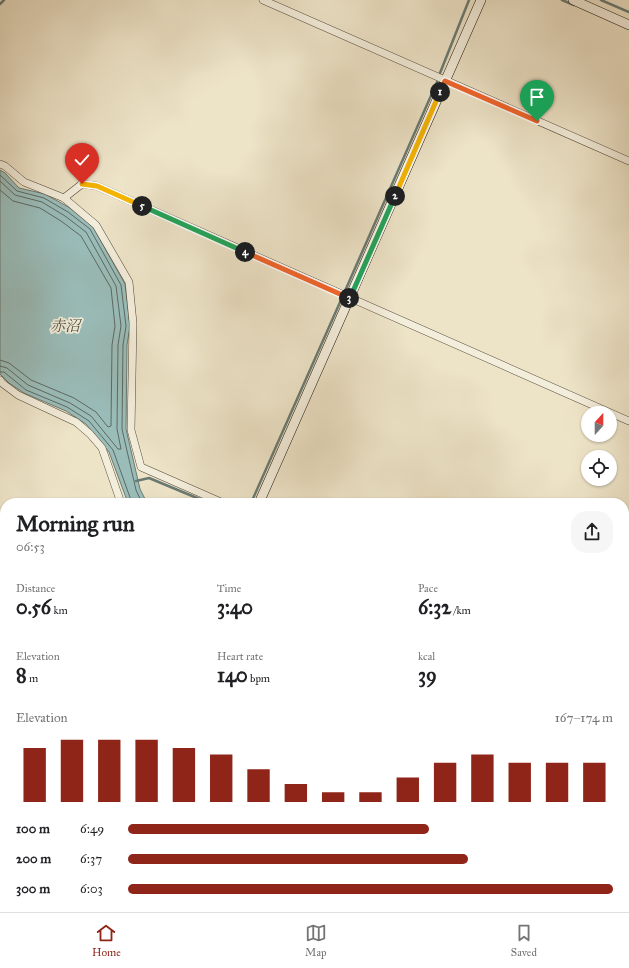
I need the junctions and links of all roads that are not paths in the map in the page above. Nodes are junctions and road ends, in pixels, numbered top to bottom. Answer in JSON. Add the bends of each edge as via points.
{"nodes":[{"id":1,"x":263,"y":0,"type":"edge"},
{"id":2,"x":481,"y":0,"type":"edge"},
{"id":3,"x":573,"y":0,"type":"edge"},
{"id":4,"x":629,"y":25,"type":"edge"},
{"id":5,"x":445,"y":81,"type":"junction"},
{"id":6,"x":629,"y":161,"type":"edge"},
{"id":7,"x":0,"y":164,"type":"edge"},
{"id":8,"x":64,"y":198,"type":"junction"},
{"id":9,"x":350,"y":298,"type":"junction"},
{"id":10,"x":0,"y":380,"type":"edge"},
{"id":11,"x":629,"y":421,"type":"edge"},
{"id":12,"x":119,"y":498,"type":"edge"},
{"id":13,"x":212,"y":498,"type":"edge"},
{"id":14,"x":262,"y":498,"type":"edge"}],
"edges":[{"from":1,"to":5,"type":"street"},
{"from":2,"to":5,"type":"street"},
{"from":3,"to":4,"type":"street"},
{"from":5,"to":6,"type":"street"},
{"from":5,"to":9,"type":"street"},
{"from":7,"to":8,"type":"street","via":[[24,182]]},
{"from":8,"to":9,"type":"street","via":[[82,184],[97,186]]},
{"from":8,"to":13,"type":"street","via":[[96,225],[129,282],[133,323],[131,430],[141,467]]},
{"from":9,"to":11,"type":"street"},
{"from":9,"to":14,"type":"street"},
{"from":10,"to":12,"type":"street","via":[[18,395],[76,422],[90,434],[102,448]]}]}
